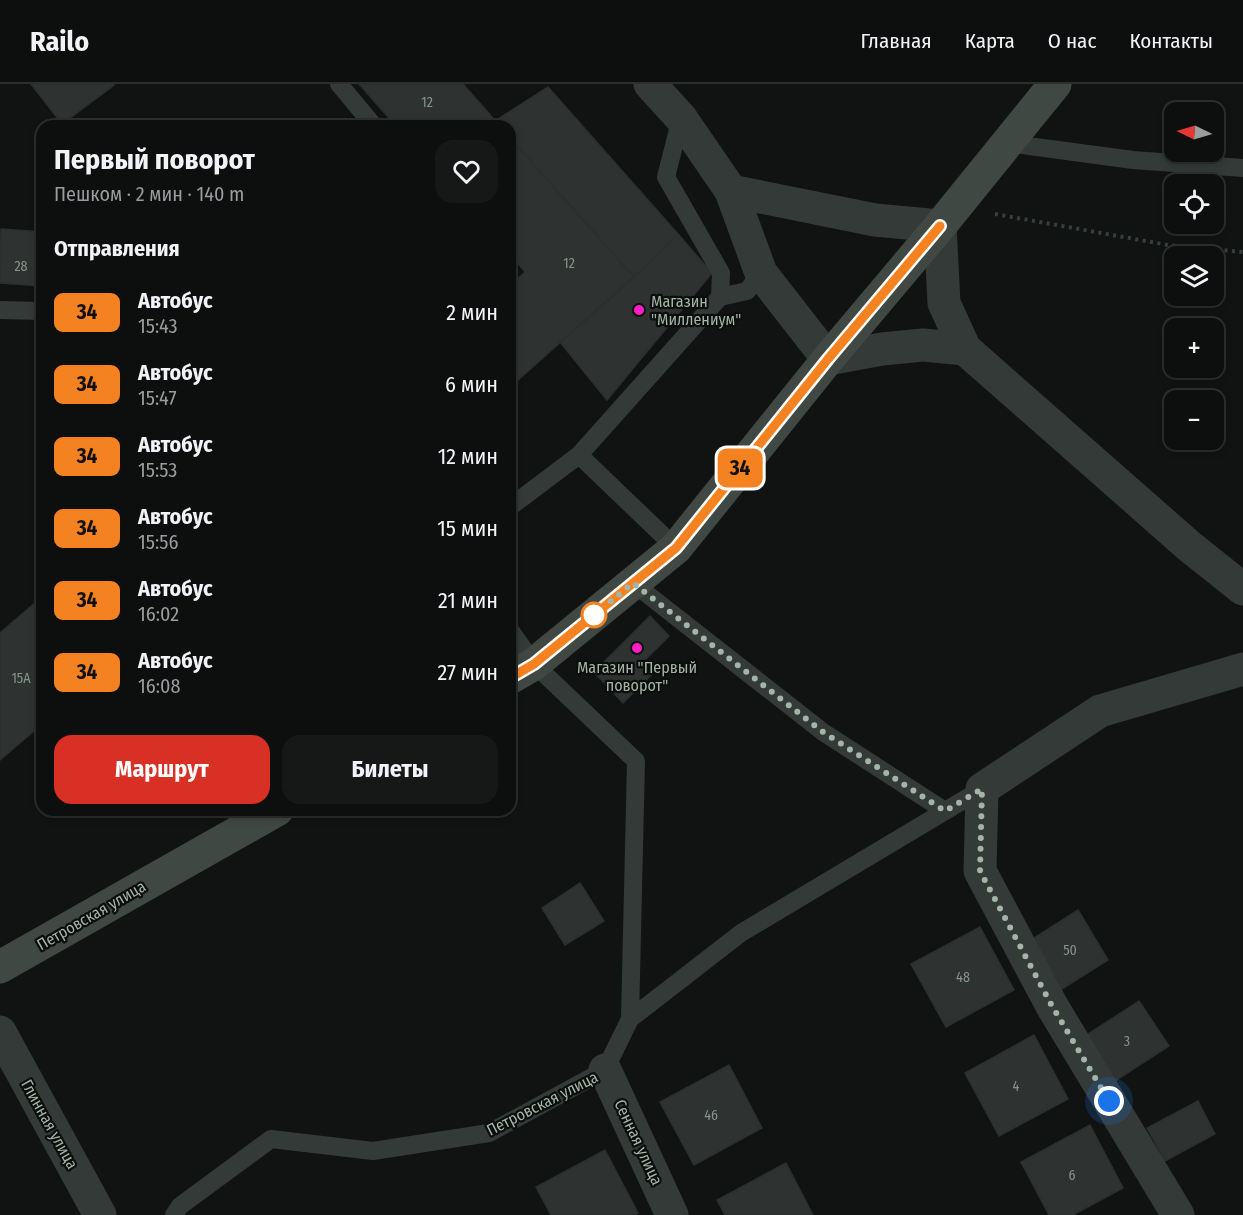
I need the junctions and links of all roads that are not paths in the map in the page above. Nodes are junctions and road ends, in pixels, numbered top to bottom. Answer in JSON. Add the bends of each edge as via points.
{"nodes":[{"id":1,"x":339,"y":84,"type":"edge"},
{"id":2,"x":650,"y":84,"type":"edge"},
{"id":3,"x":1054,"y":84,"type":"edge"},
{"id":4,"x":681,"y":118,"type":"junction"},
{"id":5,"x":369,"y":120,"type":"edge"},
{"id":6,"x":1007,"y":143,"type":"junction"},
{"id":7,"x":1243,"y":168,"type":"edge"},
{"id":8,"x":731,"y":191,"type":"junction"},
{"id":9,"x":948,"y":217,"type":"junction"},
{"id":10,"x":760,"y":273,"type":"junction"},
{"id":11,"x":720,"y":297,"type":"junction"},
{"id":12,"x":0,"y":310,"type":"edge"},
{"id":13,"x":36,"y":311,"type":"edge"},
{"id":14,"x":965,"y":349,"type":"junction"},
{"id":15,"x":828,"y":359,"type":"junction"},
{"id":16,"x":579,"y":455,"type":"junction"},
{"id":17,"x":516,"y":502,"type":"edge"},
{"id":18,"x":676,"y":548,"type":"junction"},
{"id":19,"x":633,"y":583,"type":"junction"},
{"id":20,"x":1243,"y":589,"type":"edge"},
{"id":21,"x":516,"y":650,"type":"edge"},
{"id":22,"x":1243,"y":669,"type":"edge"},
{"id":23,"x":522,"y":671,"type":"edge"},
{"id":24,"x":982,"y":789,"type":"junction"},
{"id":25,"x":945,"y":811,"type":"junction"},
{"id":26,"x":266,"y":816,"type":"edge"},
{"id":27,"x":0,"y":967,"type":"edge"},
{"id":28,"x":630,"y":1019,"type":"junction"},
{"id":29,"x":0,"y":1032,"type":"edge"},
{"id":30,"x":605,"y":1070,"type":"junction"},
{"id":31,"x":100,"y":1215,"type":"edge"},
{"id":32,"x":174,"y":1215,"type":"edge"},
{"id":33,"x":672,"y":1215,"type":"edge"},
{"id":34,"x":1178,"y":1215,"type":"edge"}],
"edges":[{"from":1,"to":5,"type":"lane"},
{"from":2,"to":4,"type":"street"},
{"from":3,"to":6,"type":"main road"},
{"from":4,"to":8,"type":"street"},
{"from":4,"to":11,"type":"lane","via":[[666,177],[721,273]]},
{"from":6,"to":7,"type":"lane","via":[[1133,160]]},
{"from":6,"to":9,"type":"main road"},
{"from":8,"to":9,"type":"street","via":[[875,220]]},
{"from":8,"to":10,"type":"street"},
{"from":9,"to":14,"type":"street","via":[[944,303]]},
{"from":9,"to":15,"type":"main road"},
{"from":10,"to":11,"type":"lane","via":[[747,291]]},
{"from":10,"to":15,"type":"street"},
{"from":11,"to":16,"type":"lane"},
{"from":12,"to":13,"type":"lane"},
{"from":14,"to":15,"type":"street","via":[[923,345]]},
{"from":14,"to":20,"type":"street"},
{"from":15,"to":18,"type":"main road"},
{"from":16,"to":17,"type":"lane"},
{"from":16,"to":18,"type":"lane"},
{"from":18,"to":19,"type":"main road"},
{"from":19,"to":23,"type":"main road"},
{"from":19,"to":25,"type":"lane","via":[[823,732]]},
{"from":21,"to":23,"type":"lane"},
{"from":22,"to":24,"type":"street","via":[[1100,711]]},
{"from":23,"to":28,"type":"lane","via":[[636,761]]},
{"from":24,"to":25,"type":"lane","name":"Петровская улица"},
{"from":24,"to":34,"type":"street","via":[[980,871],[1052,1006]]},
{"from":25,"to":28,"type":"lane","name":"Петровская улица","via":[[741,933]]},
{"from":26,"to":27,"type":"main road","name":"Петровская улица"},
{"from":28,"to":30,"type":"lane","name":"Петровская улица"},
{"from":29,"to":31,"type":"street","name":"Глинная улица"},
{"from":30,"to":32,"type":"lane","name":"Петровская улица","via":[[489,1133],[373,1151],[271,1139],[180,1206]]},
{"from":30,"to":33,"type":"street","name":"Сенная улица"}]}
